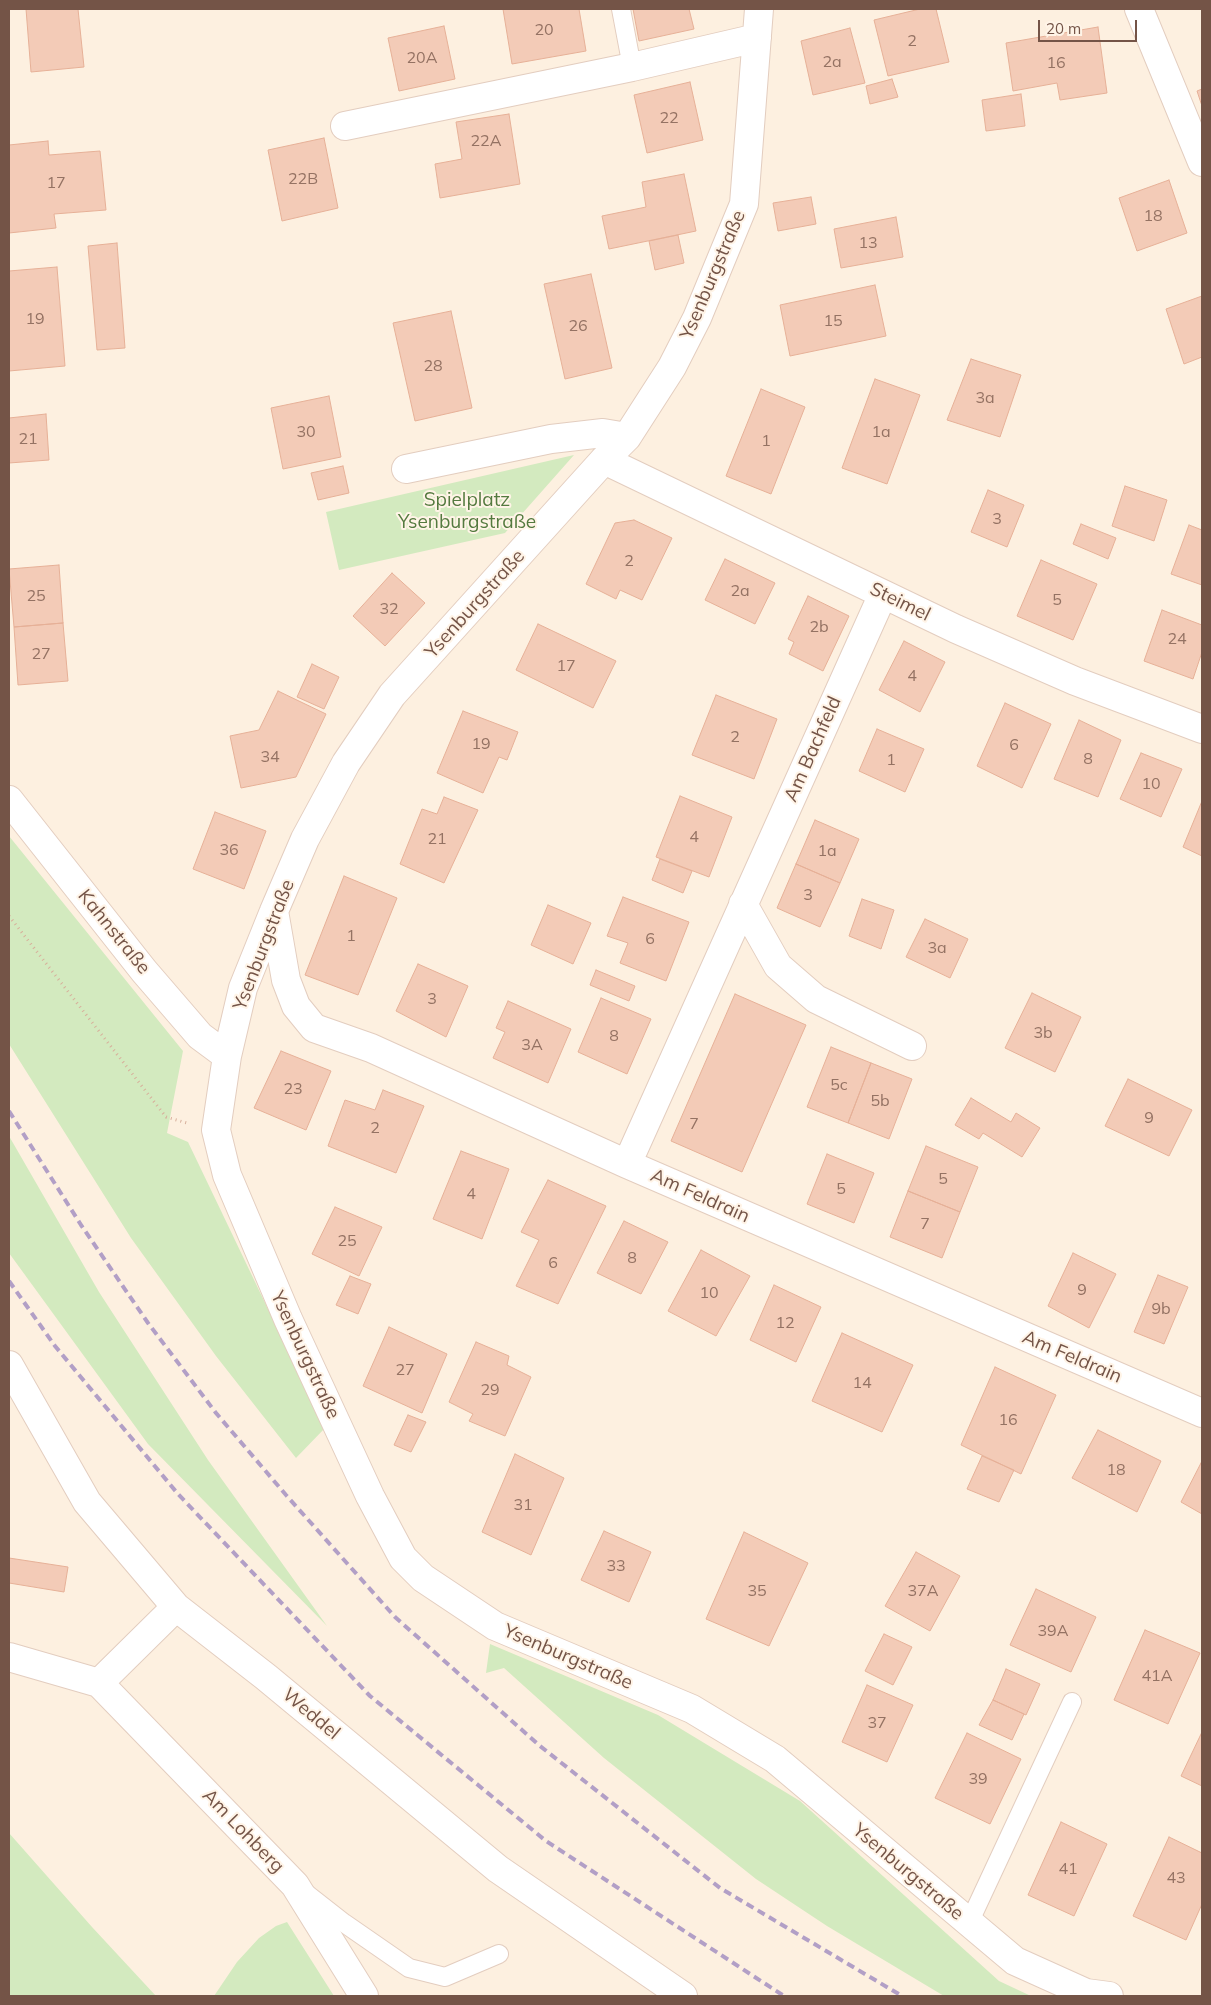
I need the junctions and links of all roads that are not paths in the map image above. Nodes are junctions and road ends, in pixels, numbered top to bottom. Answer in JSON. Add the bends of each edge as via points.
{"nodes":[{"id":1,"x":621,"y":9,"type":"edge"},
{"id":2,"x":758,"y":9,"type":"edge"},
{"id":3,"x":1139,"y":9,"type":"edge"},
{"id":4,"x":757,"y":38,"type":"junction"},
{"id":5,"x":632,"y":67,"type":"junction"},
{"id":6,"x":345,"y":126,"type":"dead end"},
{"id":7,"x":1202,"y":162,"type":"edge"},
{"id":8,"x":627,"y":437,"type":"junction"},
{"id":9,"x":604,"y":460,"type":"junction"},
{"id":10,"x":406,"y":469,"type":"dead end"},
{"id":11,"x":883,"y":594,"type":"junction"},
{"id":12,"x":1202,"y":729,"type":"edge"},
{"id":13,"x":9,"y":800,"type":"edge"},
{"id":14,"x":743,"y":904,"type":"junction"},
{"id":15,"x":274,"y":911,"type":"junction"},
{"id":16,"x":912,"y":1046,"type":"dead end"},
{"id":17,"x":228,"y":1056,"type":"junction"},
{"id":18,"x":627,"y":1164,"type":"junction"},
{"id":19,"x":9,"y":1365,"type":"edge"},
{"id":20,"x":1202,"y":1413,"type":"edge"},
{"id":21,"x":176,"y":1607,"type":"junction"},
{"id":22,"x":9,"y":1657,"type":"edge"},
{"id":23,"x":99,"y":1683,"type":"junction"},
{"id":24,"x":1072,"y":1702,"type":"dead end"},
{"id":25,"x":295,"y":1885,"type":"junction"},
{"id":26,"x":969,"y":1923,"type":"junction"},
{"id":27,"x":499,"y":1954,"type":"dead end"},
{"id":28,"x":364,"y":1996,"type":"edge"},
{"id":29,"x":683,"y":1996,"type":"edge"},
{"id":30,"x":1109,"y":1996,"type":"edge"}],
"edges":[{"from":1,"to":5,"type":"lane"},
{"from":2,"to":4,"type":"street","name":"Ysenburgstraße"},
{"from":3,"to":7,"type":"street"},
{"from":4,"to":5,"type":"street"},
{"from":4,"to":8,"type":"street","name":"Ysenburgstraße","via":[[744,204],[697,318],[672,367]]},
{"from":5,"to":6,"type":"street"},
{"from":8,"to":9,"type":"street","name":"Ysenburgstraße"},
{"from":8,"to":10,"type":"street","via":[[603,432],[551,439]]},
{"from":9,"to":11,"type":"street","name":"Steimel"},
{"from":9,"to":15,"type":"street","name":"Ysenburgstraße","via":[[392,695],[346,763],[305,840]]},
{"from":11,"to":12,"type":"street","name":"Steimel","via":[[1066,677]]},
{"from":11,"to":14,"type":"street","name":"Am Bachfeld"},
{"from":13,"to":17,"type":"street","name":"Kahnstraße","via":[[144,971],[200,1036]]},
{"from":14,"to":16,"type":"street","via":[[778,966],[816,999]]},
{"from":14,"to":18,"type":"street","name":"Am Bachfeld"},
{"from":15,"to":17,"type":"street","name":"Ysenburgstraße","via":[[243,988]]},
{"from":15,"to":18,"type":"street","name":"Am Feldrain","via":[[286,980],[296,1006],[314,1028],[371,1048]]},
{"from":17,"to":26,"type":"street","name":"Ysenburgstraße","via":[[216,1130],[227,1175],[264,1266],[370,1496],[404,1558],[423,1578],[495,1626],[692,1709],[775,1759]]},
{"from":18,"to":20,"type":"street","name":"Am Feldrain"},
{"from":19,"to":21,"type":"street","name":"Weddel","via":[[87,1502]]},
{"from":21,"to":23,"type":"street"},
{"from":21,"to":29,"type":"street","name":"Weddel","via":[[266,1676],[498,1869]]},
{"from":22,"to":23,"type":"street"},
{"from":23,"to":25,"type":"street","name":"Am Lohberg"},
{"from":24,"to":26,"type":"lane"},
{"from":25,"to":27,"type":"lane","via":[[409,1968],[445,1977]]},
{"from":25,"to":28,"type":"street","name":"Am Lohberg"},
{"from":26,"to":30,"type":"street","name":"Ysenburgstraße","via":[[1014,1961],[1086,1993]]}]}
